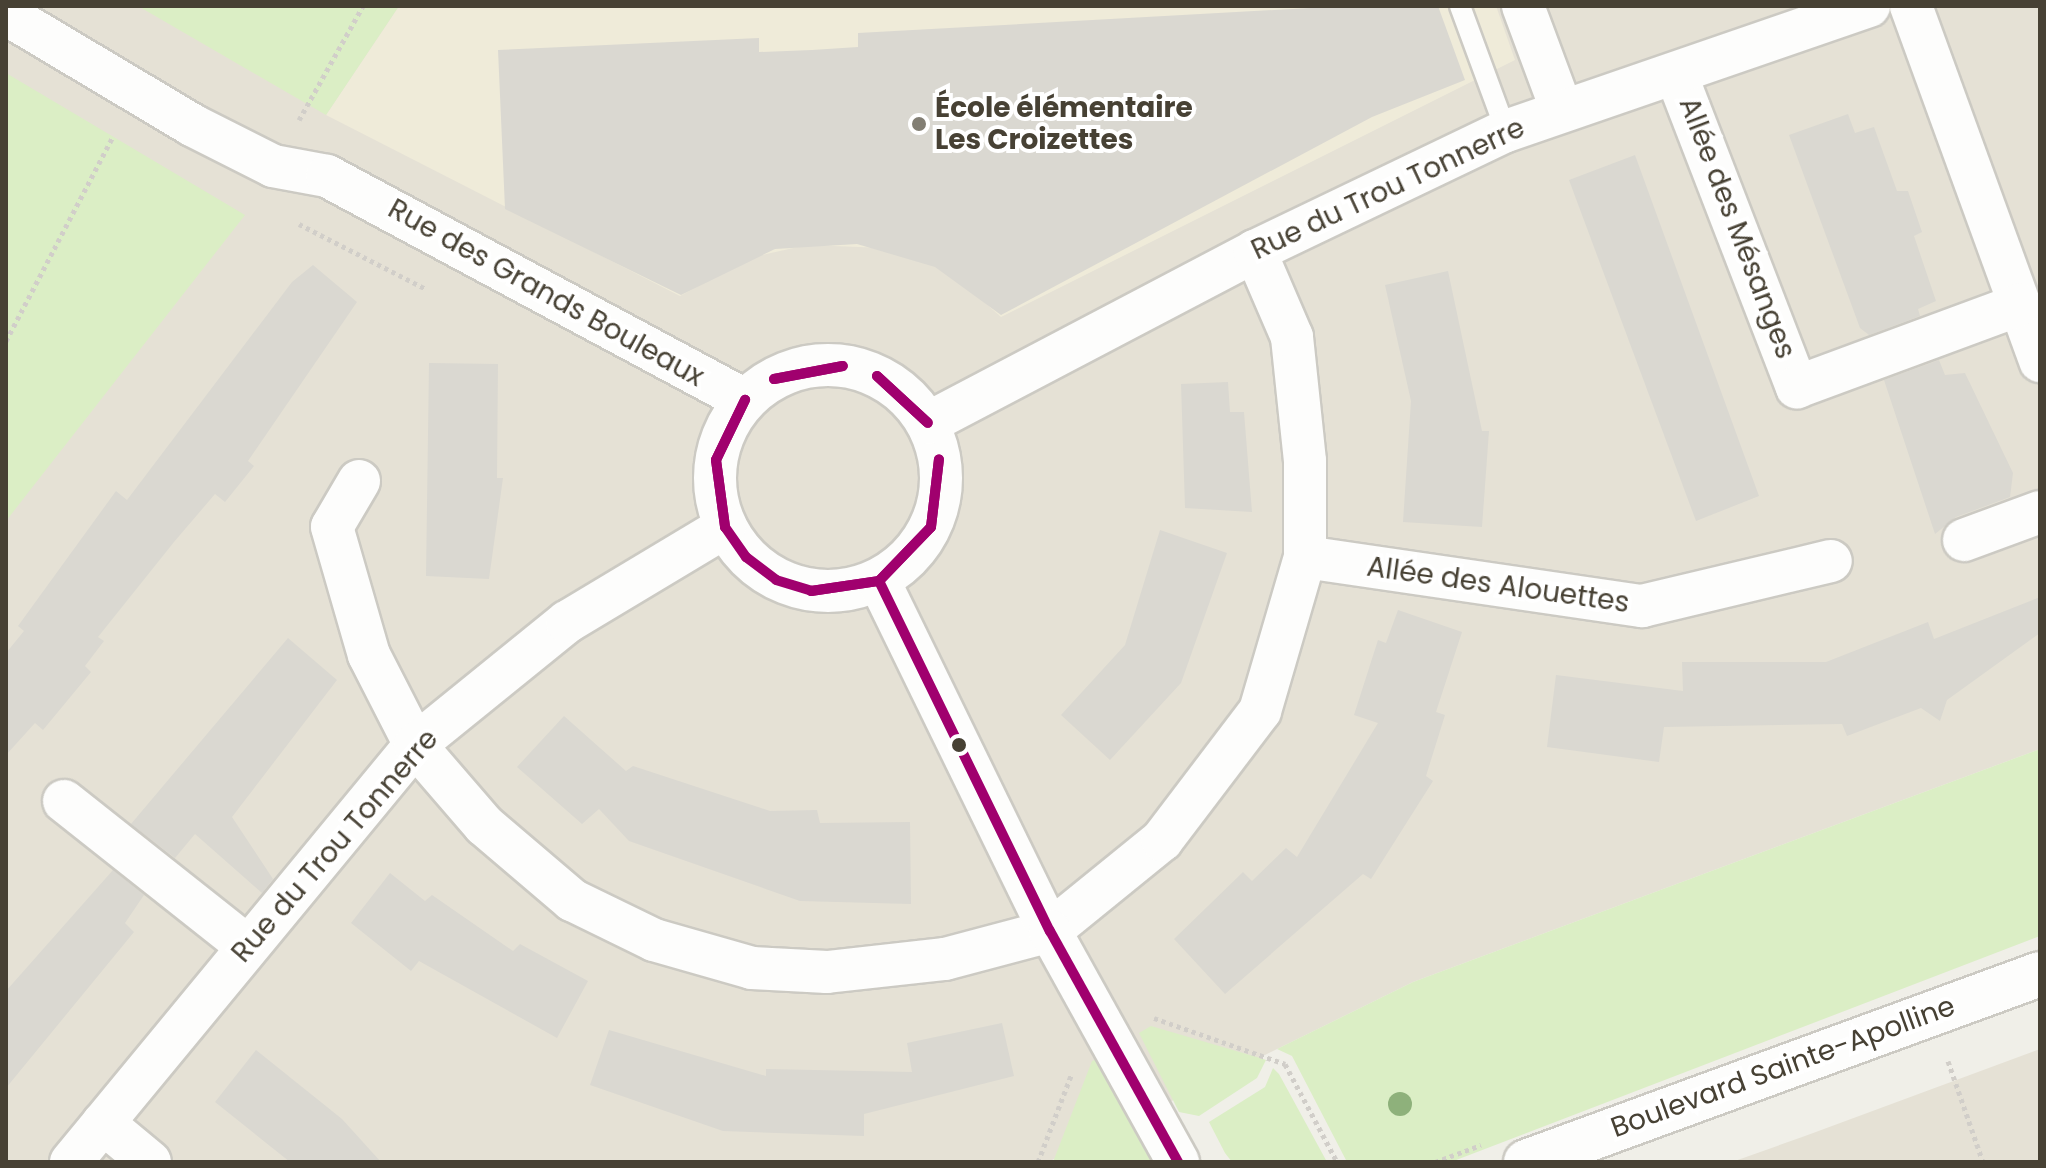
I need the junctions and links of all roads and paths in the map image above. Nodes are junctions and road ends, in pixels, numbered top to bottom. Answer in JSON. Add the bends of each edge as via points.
{"nodes":[{"id":1,"x":363,"y":6,"type":"edge"},
{"id":2,"x":1460,"y":6,"type":"edge"},
{"id":3,"x":1523,"y":6,"type":"edge"},
{"id":4,"x":1869,"y":6,"type":"edge"},
{"id":5,"x":1911,"y":6,"type":"edge"},
{"id":6,"x":6,"y":14,"type":"edge"},
{"id":7,"x":1676,"y":74,"type":"junction"},
{"id":8,"x":1561,"y":108,"type":"junction"},
{"id":9,"x":104,"y":122,"type":"dead end"},
{"id":10,"x":116,"y":130,"type":"junction"},
{"id":11,"x":1506,"y":131,"type":"junction"},
{"id":12,"x":130,"y":137,"type":"dead end"},
{"id":13,"x":273,"y":166,"type":"junction"},
{"id":14,"x":283,"y":215,"type":"dead end"},
{"id":15,"x":1255,"y":251,"type":"junction"},
{"id":16,"x":435,"y":294,"type":"dead end"},
{"id":17,"x":2019,"y":305,"type":"junction"},
{"id":18,"x":6,"y":341,"type":"edge"},
{"id":19,"x":2040,"y":361,"type":"edge"},
{"id":20,"x":745,"y":400,"type":"junction"},
{"id":21,"x":928,"y":423,"type":"junction"},
{"id":22,"x":359,"y":481,"type":"dead end"},
{"id":23,"x":2040,"y":512,"type":"edge"},
{"id":24,"x":725,"y":527,"type":"junction"},
{"id":25,"x":1964,"y":540,"type":"dead end"},
{"id":26,"x":1305,"y":557,"type":"junction"},
{"id":27,"x":1831,"y":561,"type":"dead end"},
{"id":28,"x":879,"y":581,"type":"junction"},
{"id":29,"x":415,"y":745,"type":"junction"},
{"id":30,"x":64,"y":801,"type":"dead end"},
{"id":31,"x":1050,"y":931,"type":"junction"},
{"id":32,"x":247,"y":946,"type":"junction"},
{"id":33,"x":2040,"y":974,"type":"edge"},
{"id":34,"x":1148,"y":1014,"type":"dead end"},
{"id":35,"x":1944,"y":1050,"type":"dead end"},
{"id":36,"x":1074,"y":1065,"type":"dead end"},
{"id":37,"x":103,"y":1123,"type":"junction"},
{"id":38,"x":71,"y":1162,"type":"edge"},
{"id":39,"x":150,"y":1162,"type":"edge"},
{"id":40,"x":1038,"y":1162,"type":"edge"},
{"id":41,"x":1178,"y":1162,"type":"edge"},
{"id":42,"x":1337,"y":1162,"type":"edge"},
{"id":43,"x":1526,"y":1162,"type":"edge"},
{"id":44,"x":1983,"y":1162,"type":"edge"}],
"edges":[{"from":1,"to":13,"type":"path"},
{"from":2,"to":11,"type":"lane"},
{"from":3,"to":8,"type":"street"},
{"from":4,"to":7,"type":"street","name":"Rue du Trou Tonnerre"},
{"from":5,"to":17,"type":"street"},
{"from":6,"to":13,"type":"street","name":"Rue des Grands Bouleaux"},
{"from":7,"to":8,"type":"street","name":"Rue du Trou Tonnerre"},
{"from":7,"to":17,"type":"street","name":"Allée des Mésanges","via":[[1797,387]]},
{"from":8,"to":11,"type":"street","name":"Rue du Trou Tonnerre"},
{"from":9,"to":10,"type":"path"},
{"from":10,"to":12,"type":"path"},
{"from":10,"to":18,"type":"path"},
{"from":11,"to":15,"type":"street","name":"Rue du Trou Tonnerre"},
{"from":13,"to":20,"type":"street","name":"Rue des Grands Bouleaux","via":[[327,176],[586,308]]},
{"from":14,"to":16,"type":"path"},
{"from":15,"to":21,"type":"street","name":"Rue du Trou Tonnerre"},
{"from":15,"to":26,"type":"street","via":[[1292,337],[1305,461]]},
{"from":17,"to":19,"type":"street"},
{"from":20,"to":21,"type":"street","via":[[774,379],[843,366],[877,376]]},
{"from":20,"to":24,"type":"street","via":[[716,460]]},
{"from":21,"to":28,"type":"street","via":[[939,459],[931,527]]},
{"from":22,"to":29,"type":"street","via":[[332,527],[337,562],[369,655]]},
{"from":23,"to":25,"type":"street"},
{"from":24,"to":28,"type":"street","via":[[746,557],[776,580],[811,591]]},
{"from":24,"to":29,"type":"street","name":"Rue du Trou Tonnerre","via":[[567,622]]},
{"from":26,"to":27,"type":"street","name":"Allée des Alouettes","via":[[1642,606]]},
{"from":26,"to":31,"type":"street","via":[[1260,711],[1162,840]]},
{"from":28,"to":31,"type":"street"},
{"from":29,"to":31,"type":"street","via":[[484,825],[572,900],[654,940],[752,968],[827,972],[945,959]]},
{"from":29,"to":32,"type":"street","name":"Rue du Trou Tonnerre"},
{"from":30,"to":32,"type":"street"},
{"from":31,"to":41,"type":"street"},
{"from":32,"to":37,"type":"street","name":"Rue du Trou Tonnerre"},
{"from":33,"to":43,"type":"street","name":"Boulevard Sainte-Apolline"},
{"from":34,"to":42,"type":"path","via":[[1285,1064]]},
{"from":35,"to":44,"type":"path"},
{"from":36,"to":40,"type":"path"},
{"from":37,"to":38,"type":"street","name":"Rue du Trou Tonnerre"},
{"from":37,"to":39,"type":"street"}]}
